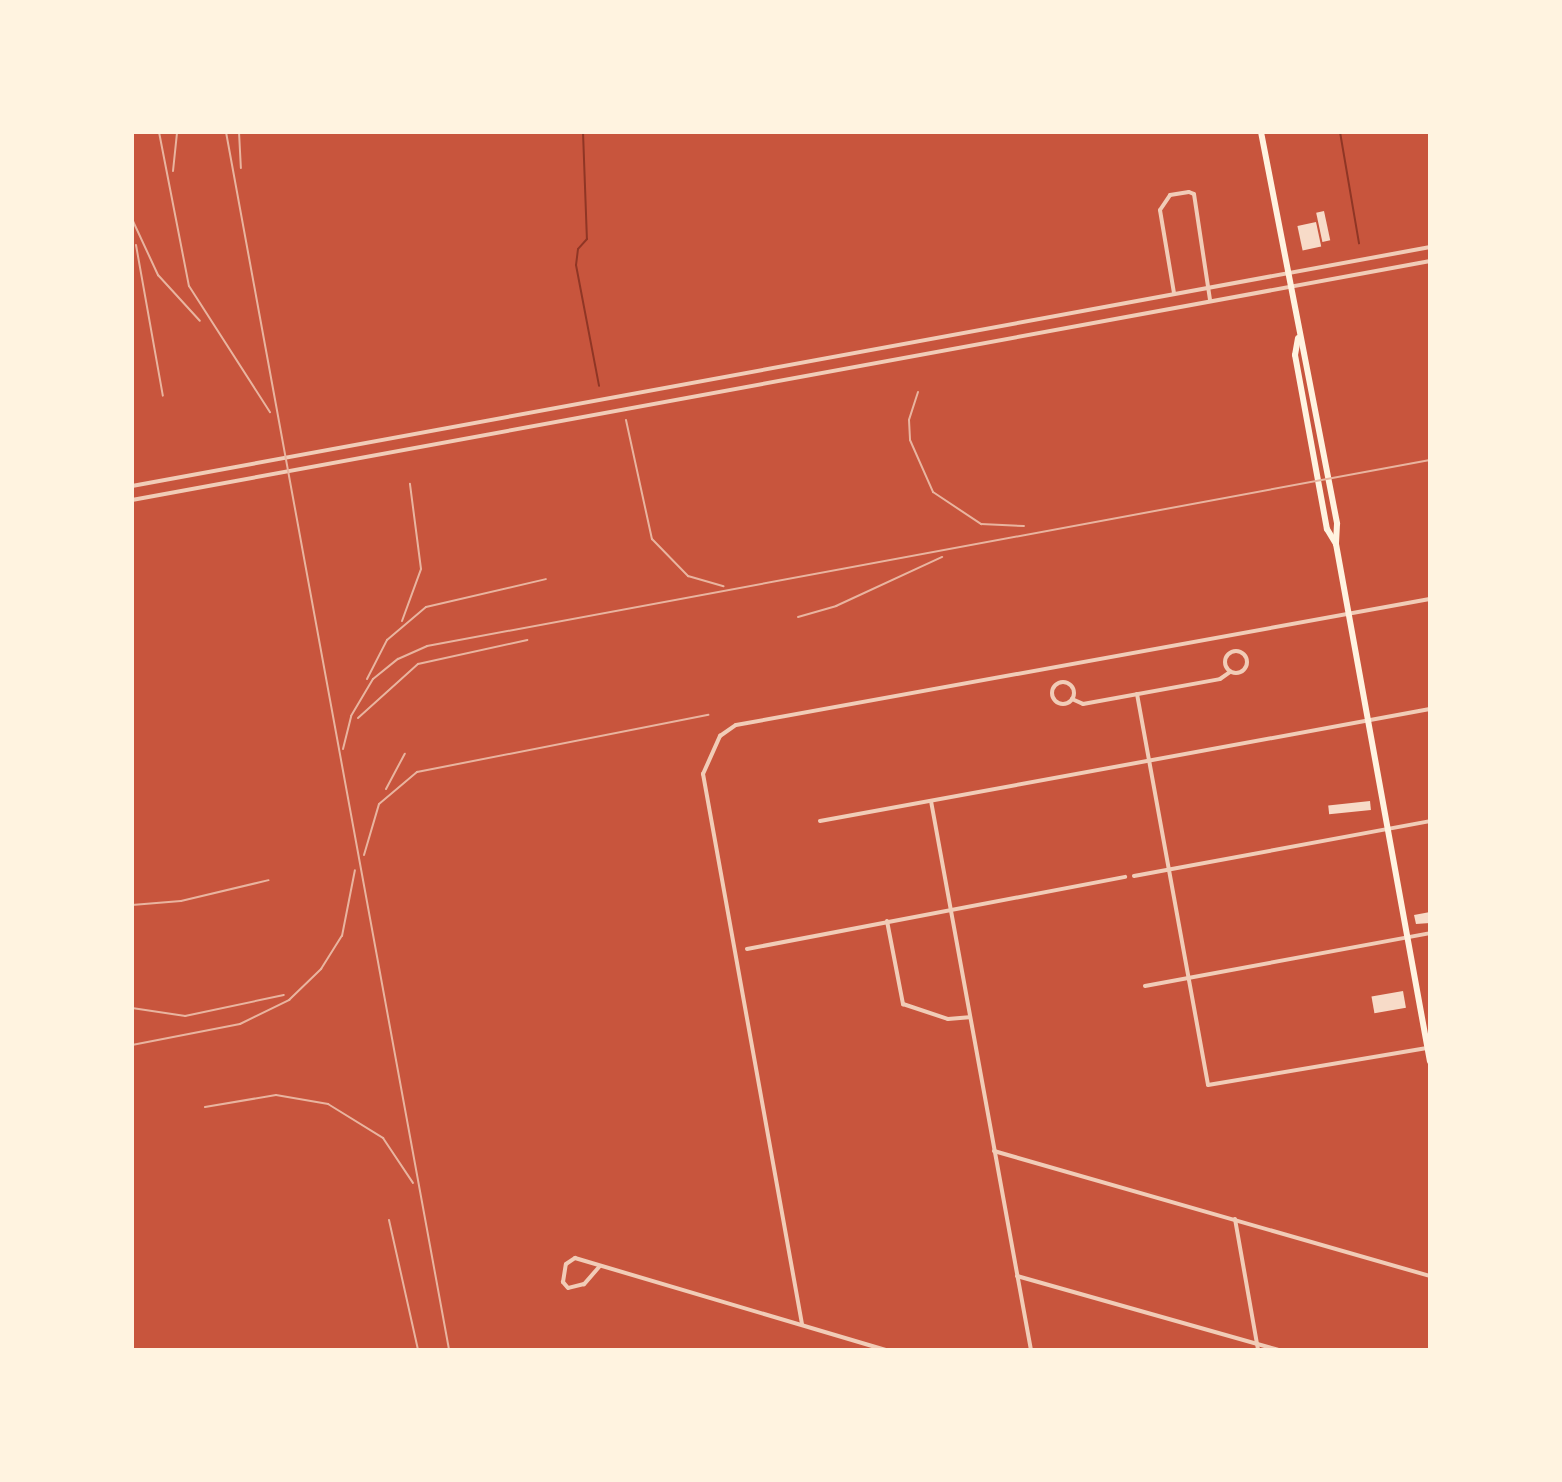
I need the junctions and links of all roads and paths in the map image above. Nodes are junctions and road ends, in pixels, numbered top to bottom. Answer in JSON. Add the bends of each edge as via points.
{"nodes":[{"id":1,"x":1261,"y":132,"type":"edge"},
{"id":2,"x":1430,"y":247,"type":"edge"},
{"id":3,"x":1430,"y":261,"type":"edge"},
{"id":4,"x":1287,"y":273,"type":"junction"},
{"id":5,"x":1289,"y":286,"type":"junction"},
{"id":6,"x":1208,"y":287,"type":"junction"},
{"id":7,"x":1174,"y":293,"type":"junction"},
{"id":8,"x":1210,"y":300,"type":"junction"},
{"id":9,"x":132,"y":486,"type":"edge"},
{"id":10,"x":132,"y":500,"type":"edge"},
{"id":11,"x":1430,"y":599,"type":"edge"},
{"id":12,"x":1348,"y":614,"type":"junction"},
{"id":13,"x":1230,"y":672,"type":"junction"},
{"id":14,"x":1137,"y":694,"type":"junction"},
{"id":15,"x":1072,"y":699,"type":"junction"},
{"id":16,"x":1430,"y":709,"type":"edge"},
{"id":17,"x":1368,"y":720,"type":"junction"},
{"id":18,"x":1149,"y":761,"type":"junction"},
{"id":19,"x":931,"y":801,"type":"junction"},
{"id":20,"x":820,"y":821,"type":"dead end"},
{"id":21,"x":1430,"y":821,"type":"edge"},
{"id":22,"x":1388,"y":829,"type":"junction"},
{"id":23,"x":1169,"y":870,"type":"junction"},
{"id":24,"x":1134,"y":876,"type":"dead end"},
{"id":25,"x":1125,"y":877,"type":"dead end"},
{"id":26,"x":950,"y":909,"type":"junction"},
{"id":27,"x":887,"y":921,"type":"junction"},
{"id":28,"x":1430,"y":933,"type":"edge"},
{"id":29,"x":1407,"y":937,"type":"junction"},
{"id":30,"x":747,"y":949,"type":"dead end"},
{"id":31,"x":1189,"y":978,"type":"junction"},
{"id":32,"x":1145,"y":986,"type":"dead end"},
{"id":33,"x":970,"y":1017,"type":"junction"},
{"id":34,"x":1428,"y":1044,"type":"edge"},
{"id":35,"x":1430,"y":1062,"type":"edge"},
{"id":36,"x":994,"y":1151,"type":"junction"},
{"id":37,"x":1235,"y":1219,"type":"junction"},
{"id":38,"x":599,"y":1267,"type":"junction"},
{"id":39,"x":1017,"y":1276,"type":"junction"},
{"id":40,"x":1430,"y":1276,"type":"edge"},
{"id":41,"x":802,"y":1324,"type":"junction"},
{"id":42,"x":1257,"y":1347,"type":"edge"},
{"id":43,"x":886,"y":1350,"type":"edge"},
{"id":44,"x":1031,"y":1350,"type":"edge"},
{"id":45,"x":1278,"y":1350,"type":"edge"}],
"edges":[{"from":1,"to":4,"type":"main road"},
{"from":2,"to":4,"type":"street"},
{"from":3,"to":5,"type":"street"},
{"from":4,"to":5,"type":"main road"},
{"from":4,"to":6,"type":"street"},
{"from":5,"to":8,"type":"street"},
{"from":5,"to":12,"type":"main road","via":[[1337,524]]},
{"from":6,"to":7,"type":"street"},
{"from":6,"to":7,"type":"street","via":[[1194,194],[1170,195],[1160,210]]},
{"from":6,"to":8,"type":"street"},
{"from":7,"to":9,"type":"street"},
{"from":8,"to":10,"type":"street"},
{"from":11,"to":12,"type":"street"},
{"from":12,"to":17,"type":"main road"},
{"from":12,"to":41,"type":"street","via":[[736,725],[720,736],[703,774]]},
{"from":13,"to":13,"type":"street","via":[[1245,668],[1240,652],[1227,656]]},
{"from":13,"to":14,"type":"street","via":[[1220,679]]},
{"from":14,"to":15,"type":"street","via":[[1083,704]]},
{"from":14,"to":18,"type":"street"},
{"from":15,"to":15,"type":"street","via":[[1070,685],[1054,687],[1057,703]]},
{"from":16,"to":17,"type":"street"},
{"from":17,"to":18,"type":"street"},
{"from":17,"to":22,"type":"main road"},
{"from":18,"to":19,"type":"street"},
{"from":18,"to":23,"type":"street"},
{"from":19,"to":20,"type":"street"},
{"from":19,"to":26,"type":"street"},
{"from":21,"to":22,"type":"street"},
{"from":22,"to":23,"type":"street"},
{"from":22,"to":29,"type":"main road"},
{"from":23,"to":24,"type":"street"},
{"from":23,"to":31,"type":"street"},
{"from":25,"to":26,"type":"street"},
{"from":26,"to":27,"type":"street"},
{"from":26,"to":33,"type":"street"},
{"from":27,"to":30,"type":"street"},
{"from":27,"to":33,"type":"street","via":[[903,1004],[945,1019]]},
{"from":28,"to":29,"type":"street"},
{"from":29,"to":31,"type":"street"},
{"from":29,"to":34,"type":"main road"},
{"from":31,"to":32,"type":"street"},
{"from":31,"to":34,"type":"street","via":[[1208,1085]]},
{"from":33,"to":36,"type":"street"},
{"from":34,"to":35,"type":"main road"},
{"from":36,"to":37,"type":"street"},
{"from":36,"to":39,"type":"street"},
{"from":37,"to":40,"type":"street"},
{"from":37,"to":42,"type":"street"},
{"from":38,"to":38,"type":"street","via":[[575,1258],[566,1264],[563,1282],[568,1288],[584,1284]]},
{"from":38,"to":41,"type":"street"},
{"from":39,"to":42,"type":"street"},
{"from":39,"to":44,"type":"street"},
{"from":41,"to":43,"type":"street"},
{"from":42,"to":45,"type":"street"}]}
